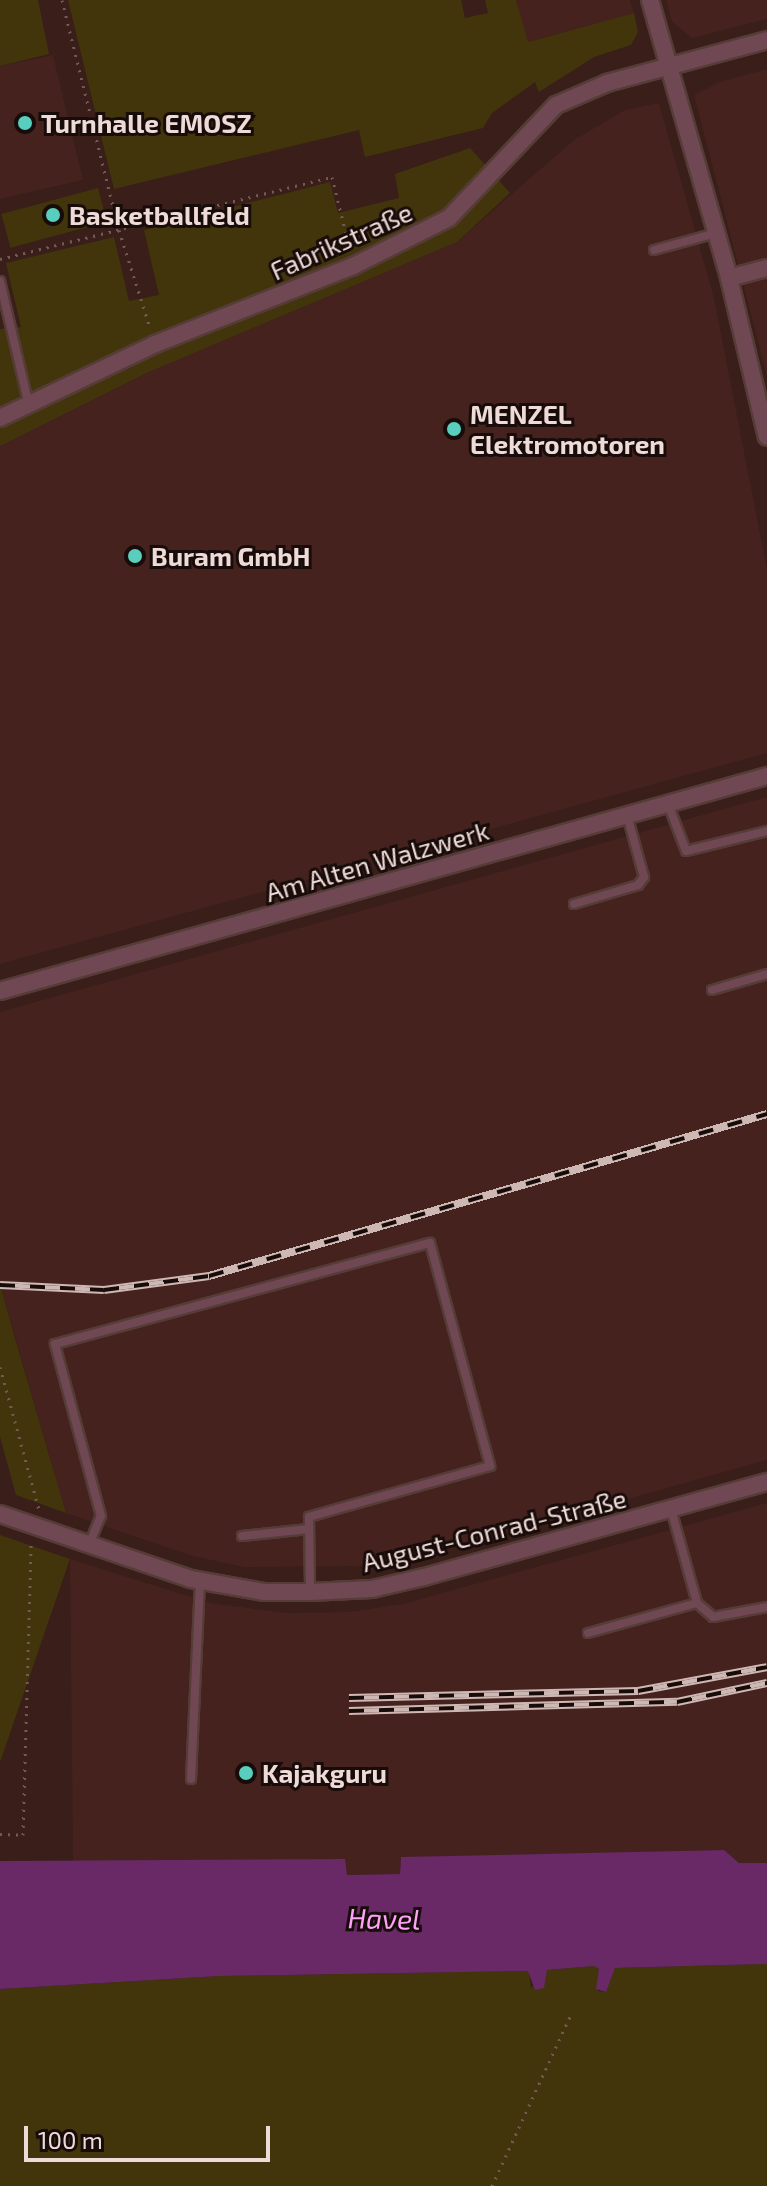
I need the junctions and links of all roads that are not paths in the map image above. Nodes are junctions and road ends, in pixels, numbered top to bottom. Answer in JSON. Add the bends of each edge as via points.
{"nodes":[{"id":1,"x":650,"y":0,"type":"edge"},
{"id":2,"x":767,"y":40,"type":"edge"},
{"id":3,"x":669,"y":66,"type":"junction"},
{"id":4,"x":716,"y":233,"type":"junction"},
{"id":5,"x":654,"y":250,"type":"dead end"},
{"id":6,"x":767,"y":268,"type":"edge"},
{"id":7,"x":729,"y":278,"type":"junction"},
{"id":8,"x":0,"y":281,"type":"edge"},
{"id":9,"x":28,"y":401,"type":"junction"},
{"id":10,"x":764,"y":411,"type":"edge"},
{"id":11,"x":0,"y":418,"type":"edge"},
{"id":12,"x":767,"y":437,"type":"edge"},
{"id":13,"x":767,"y":776,"type":"edge"},
{"id":14,"x":668,"y":804,"type":"junction"},
{"id":15,"x":627,"y":815,"type":"junction"},
{"id":16,"x":767,"y":831,"type":"edge"},
{"id":17,"x":574,"y":904,"type":"dead end"},
{"id":18,"x":767,"y":974,"type":"edge"},
{"id":19,"x":712,"y":990,"type":"dead end"},
{"id":20,"x":0,"y":991,"type":"edge"},
{"id":21,"x":767,"y":1482,"type":"edge"},
{"id":22,"x":671,"y":1508,"type":"junction"},
{"id":23,"x":0,"y":1514,"type":"edge"},
{"id":24,"x":309,"y":1529,"type":"junction"},
{"id":25,"x":242,"y":1536,"type":"dead end"},
{"id":26,"x":89,"y":1545,"type":"junction"},
{"id":27,"x":200,"y":1581,"type":"junction"},
{"id":28,"x":310,"y":1592,"type":"junction"},
{"id":29,"x":697,"y":1603,"type":"junction"},
{"id":30,"x":767,"y":1607,"type":"edge"},
{"id":31,"x":588,"y":1633,"type":"dead end"},
{"id":32,"x":191,"y":1779,"type":"dead end"}],
"edges":[{"from":1,"to":3,"type":"street"},
{"from":2,"to":3,"type":"street","name":"Fabrikstraße"},
{"from":3,"to":4,"type":"street"},
{"from":3,"to":9,"type":"street","name":"Fabrikstraße","via":[[607,83],[556,105],[449,218],[353,266]]},
{"from":4,"to":5,"type":"lane"},
{"from":4,"to":7,"type":"street"},
{"from":6,"to":7,"type":"street"},
{"from":7,"to":10,"type":"street"},
{"from":8,"to":9,"type":"lane"},
{"from":9,"to":11,"type":"street","name":"Fabrikstraße"},
{"from":10,"to":12,"type":"street"},
{"from":13,"to":14,"type":"street","name":"Am Alten Walzwerk"},
{"from":14,"to":15,"type":"street","name":"Am Alten Walzwerk"},
{"from":14,"to":16,"type":"lane","via":[[686,851]]},
{"from":15,"to":17,"type":"lane","via":[[644,877],[638,885]]},
{"from":15,"to":20,"type":"street","name":"Am Alten Walzwerk"},
{"from":18,"to":19,"type":"lane"},
{"from":21,"to":22,"type":"street","name":"August-Conrad-Straße"},
{"from":22,"to":28,"type":"street","name":"August-Conrad-Straße","via":[[398,1583]]},
{"from":22,"to":29,"type":"lane"},
{"from":23,"to":26,"type":"street","name":"August-Conrad-Straße"},
{"from":24,"to":25,"type":"lane"},
{"from":24,"to":26,"type":"lane","via":[[309,1517],[490,1466],[430,1243],[55,1344],[101,1516]]},
{"from":24,"to":28,"type":"lane"},
{"from":26,"to":27,"type":"street","name":"August-Conrad-Straße"},
{"from":27,"to":28,"type":"street","name":"August-Conrad-Straße"},
{"from":27,"to":32,"type":"lane"},
{"from":29,"to":30,"type":"lane","via":[[713,1617]]},
{"from":29,"to":31,"type":"lane"}]}
